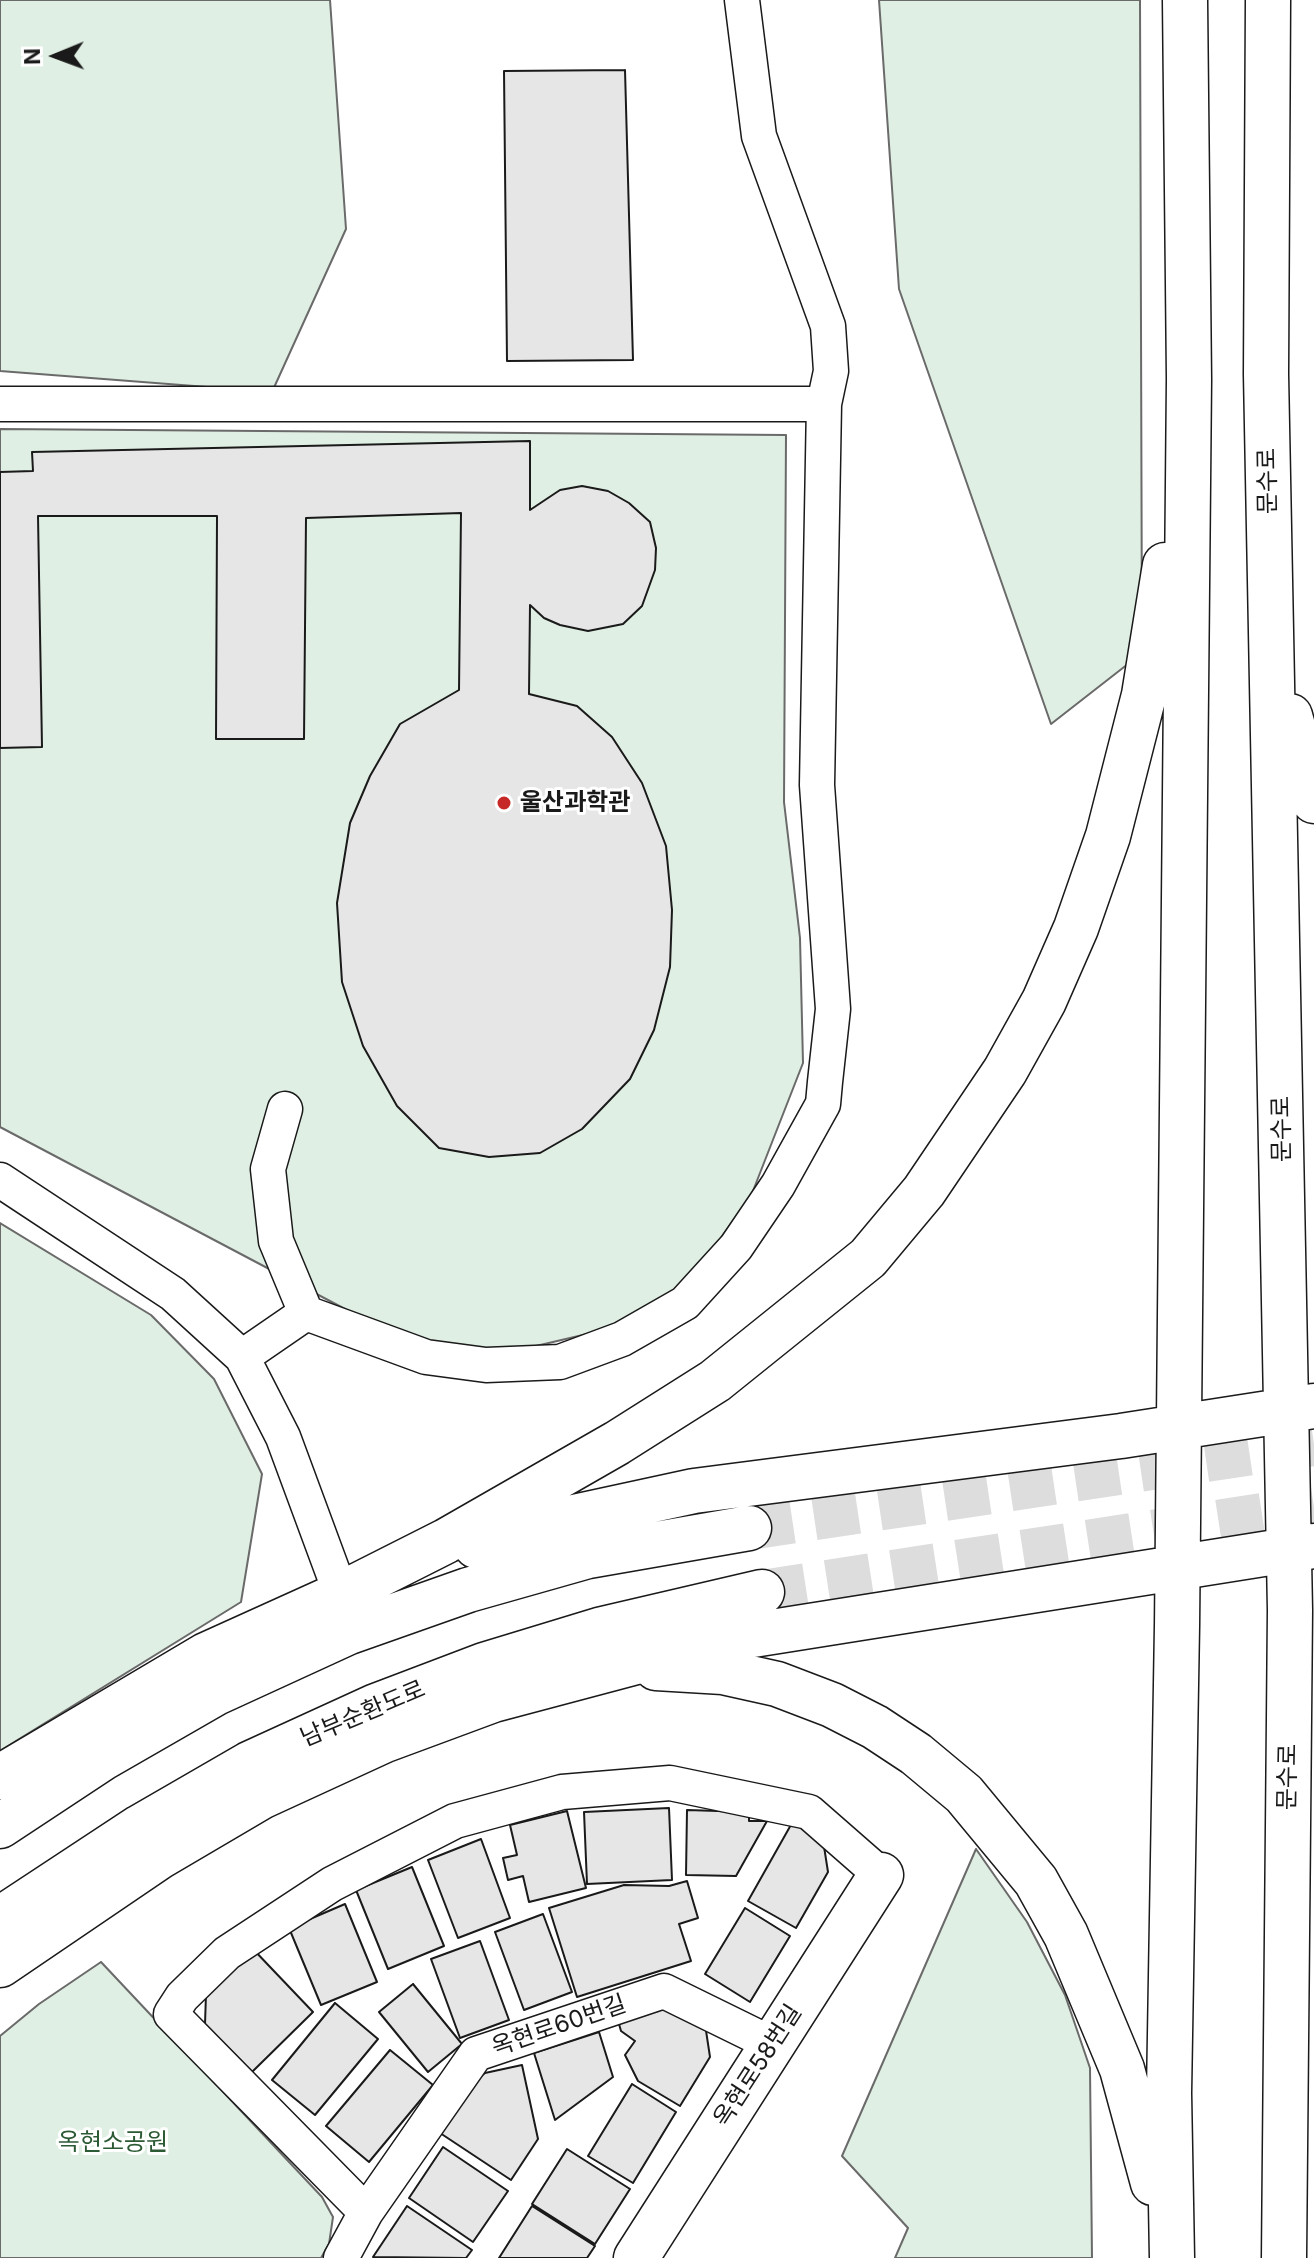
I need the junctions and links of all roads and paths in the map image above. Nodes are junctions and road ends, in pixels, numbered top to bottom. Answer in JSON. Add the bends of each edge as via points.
{"nodes":[{"id":1,"x":742,"y":0,"type":"edge"},
{"id":2,"x":1185,"y":0,"type":"edge"},
{"id":3,"x":1268,"y":0,"type":"edge"},
{"id":4,"x":1189,"y":379,"type":"junction"},
{"id":5,"x":0,"y":404,"type":"edge"},
{"id":6,"x":824,"y":404,"type":"junction"},
{"id":7,"x":1271,"y":608,"type":"junction"},
{"id":8,"x":1314,"y":801,"type":"edge"},
{"id":9,"x":285,"y":1109,"type":"dead end"},
{"id":10,"x":0,"y":1180,"type":"edge"},
{"id":11,"x":306,"y":1313,"type":"junction"},
{"id":12,"x":242,"y":1357,"type":"junction"},
{"id":13,"x":1301,"y":1409,"type":"edge"},
{"id":14,"x":1179,"y":1428,"type":"junction"},
{"id":15,"x":749,"y":1528,"type":"tunnel mouth"},
{"id":16,"x":1301,"y":1548,"type":"edge"},
{"id":17,"x":1177,"y":1567,"type":"junction"},
{"id":18,"x":762,"y":1592,"type":"tunnel mouth"},
{"id":19,"x":341,"y":1594,"type":"junction"},
{"id":20,"x":605,"y":1668,"type":"junction"},
{"id":21,"x":0,"y":1777,"type":"edge"},
{"id":22,"x":0,"y":1826,"type":"edge"},
{"id":23,"x":881,"y":1875,"type":"joint"},
{"id":24,"x":0,"y":1919,"type":"edge"},
{"id":25,"x":0,"y":1965,"type":"edge"},
{"id":26,"x":772,"y":2044,"type":"junction"},
{"id":27,"x":1314,"y":2198,"type":"edge"},
{"id":28,"x":366,"y":2212,"type":"junction"},
{"id":29,"x":341,"y":2258,"type":"edge"},
{"id":30,"x":636,"y":2258,"type":"edge"},
{"id":31,"x":1170,"y":2258,"type":"edge"},
{"id":32,"x":1284,"y":2258,"type":"edge"},
{"id":33,"x":1301,"y":2258,"type":"edge"}],
"edges":[{"from":1,"to":6,"type":"street","via":[[759,136],[828,326],[831,371]]},
{"from":2,"to":4,"type":"main road"},
{"from":3,"to":7,"type":"main road","name":"문수로"},
{"from":4,"to":14,"type":"main road"},
{"from":4,"to":19,"type":"main road","via":[[1144,695],[1108,836],[1044,1001],[964,1135],[868,1258],[715,1381],[526,1497]]},
{"from":5,"to":6,"type":"street"},
{"from":6,"to":11,"type":"street","via":[[817,785],[833,1009],[823,1104],[778,1185],[736,1247],[685,1303],[622,1339],[560,1362],[486,1365],[426,1357]]},
{"from":7,"to":8,"type":"main road","via":[[1294,731]]},
{"from":7,"to":13,"type":"main road","name":"문수로"},
{"from":9,"to":11,"type":"street","via":[[268,1169],[276,1241]]},
{"from":10,"to":12,"type":"street","via":[[173,1294]]},
{"from":11,"to":12,"type":"street"},
{"from":12,"to":19,"type":"street","via":[[283,1437]]},
{"from":13,"to":14,"type":"main road"},
{"from":13,"to":16,"type":"main road","name":"문수로"},
{"from":14,"to":17,"type":"main road"},
{"from":14,"to":19,"type":"main road","via":[[694,1491],[574,1517]]},
{"from":15,"to":22,"type":"main road","via":[[588,1556],[349,1632],[216,1693]]},
{"from":16,"to":17,"type":"main road"},
{"from":16,"to":32,"type":"main road","name":"문수로"},
{"from":17,"to":20,"type":"main road","via":[[715,1641]]},
{"from":17,"to":31,"type":"main road"},
{"from":18,"to":24,"type":"main road","name":"남부순환도로","via":[[599,1630],[376,1706],[235,1772]]},
{"from":19,"to":21,"type":"main road","via":[[206,1655]]},
{"from":20,"to":25,"type":"main road","via":[[493,1700],[385,1740],[261,1797],[159,1857]]},
{"from":20,"to":31,"type":"main road","via":[[723,1672],[777,1684],[875,1727],[964,1794],[1036,1881],[1097,2002],[1141,2135]]},
{"from":23,"to":26,"type":"main road","name":"옥현로58번길"},
{"from":23,"to":28,"type":"street","via":[[809,1812],[670,1783],[562,1792],[455,1821],[332,1884],[227,1953],[171,2014]]},
{"from":26,"to":28,"type":"street","name":"옥현로60번길","via":[[664,1991],[476,2054]]},
{"from":26,"to":30,"type":"main road","name":"옥현로58번길"},
{"from":27,"to":33,"type":"main road"},
{"from":28,"to":29,"type":"street","name":"옥현로60번길"}]}
